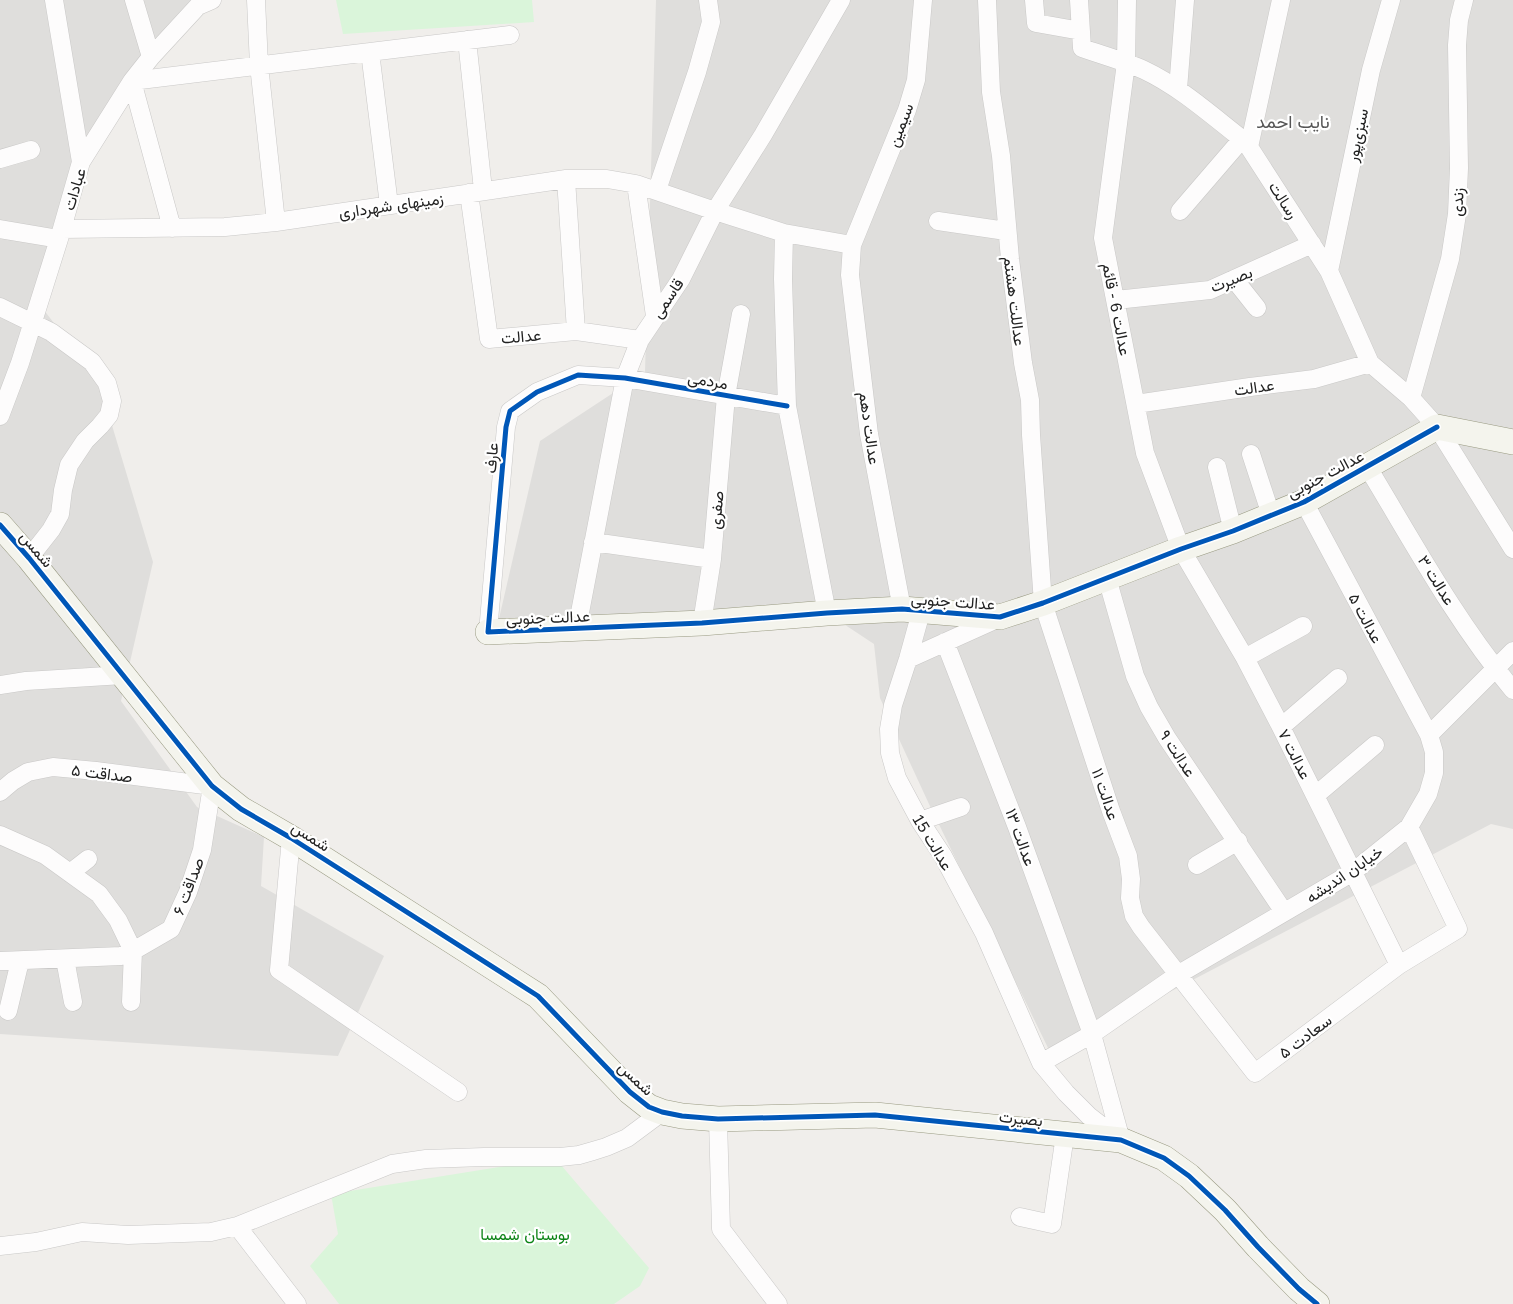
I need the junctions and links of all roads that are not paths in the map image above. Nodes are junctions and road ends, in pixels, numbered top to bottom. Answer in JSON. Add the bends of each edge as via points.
{"nodes":[{"id":1,"x":54,"y":0,"type":"edge"},
{"id":2,"x":134,"y":0,"type":"edge"},
{"id":3,"x":256,"y":0,"type":"edge"},
{"id":4,"x":708,"y":0,"type":"edge"},
{"id":5,"x":841,"y":0,"type":"edge"},
{"id":6,"x":923,"y":0,"type":"edge"},
{"id":7,"x":987,"y":0,"type":"edge"},
{"id":8,"x":1034,"y":0,"type":"edge"},
{"id":9,"x":1079,"y":0,"type":"edge"},
{"id":10,"x":1127,"y":0,"type":"edge"},
{"id":11,"x":1185,"y":0,"type":"edge"},
{"id":12,"x":1281,"y":0,"type":"edge"},
{"id":13,"x":1391,"y":0,"type":"edge"},
{"id":14,"x":1464,"y":0,"type":"edge"},
{"id":15,"x":202,"y":2,"type":"edge"},
{"id":16,"x":1080,"y":31,"type":"junction"},
{"id":17,"x":510,"y":35,"type":"dead end"},
{"id":18,"x":467,"y":40,"type":"junction"},
{"id":19,"x":370,"y":52,"type":"junction"},
{"id":20,"x":151,"y":57,"type":"junction"},
{"id":21,"x":1126,"y":63,"type":"junction"},
{"id":22,"x":259,"y":66,"type":"junction"},
{"id":23,"x":132,"y":81,"type":"junction"},
{"id":24,"x":1178,"y":89,"type":"junction"},
{"id":25,"x":1246,"y":143,"type":"junction"},
{"id":26,"x":31,"y":150,"type":"dead end"},
{"id":27,"x":0,"y":159,"type":"edge"},
{"id":28,"x":81,"y":162,"type":"junction"},
{"id":29,"x":566,"y":179,"type":"junction"},
{"id":30,"x":636,"y":184,"type":"junction"},
{"id":31,"x":657,"y":190,"type":"junction"},
{"id":32,"x":476,"y":192,"type":"junction"},
{"id":33,"x":389,"y":205,"type":"junction"},
{"id":34,"x":715,"y":211,"type":"junction"},
{"id":35,"x":1180,"y":211,"type":"dead end"},
{"id":36,"x":938,"y":221,"type":"dead end"},
{"id":37,"x":276,"y":222,"type":"junction"},
{"id":38,"x":172,"y":228,"type":"junction"},
{"id":39,"x":0,"y":229,"type":"edge"},
{"id":40,"x":1006,"y":230,"type":"junction"},
{"id":41,"x":784,"y":233,"type":"junction"},
{"id":42,"x":61,"y":234,"type":"junction"},
{"id":43,"x":1312,"y":244,"type":"junction"},
{"id":44,"x":852,"y":245,"type":"junction"},
{"id":45,"x":1329,"y":271,"type":"junction"},
{"id":46,"x":1234,"y":279,"type":"junction"},
{"id":47,"x":1116,"y":300,"type":"junction"},
{"id":48,"x":0,"y":307,"type":"edge"},
{"id":49,"x":1257,"y":308,"type":"dead end"},
{"id":50,"x":741,"y":314,"type":"dead end"},
{"id":51,"x":655,"y":316,"type":"junction"},
{"id":52,"x":32,"y":322,"type":"junction"},
{"id":53,"x":576,"y":331,"type":"junction"},
{"id":54,"x":640,"y":340,"type":"junction"},
{"id":55,"x":1370,"y":363,"type":"junction"},
{"id":56,"x":625,"y":378,"type":"junction"},
{"id":57,"x":726,"y":396,"type":"junction"},
{"id":58,"x":1410,"y":398,"type":"junction"},
{"id":59,"x":1136,"y":404,"type":"junction"},
{"id":60,"x":787,"y":406,"type":"junction"},
{"id":61,"x":0,"y":416,"type":"edge"},
{"id":62,"x":1437,"y":427,"type":"junction"},
{"id":63,"x":1513,"y":442,"type":"edge"},
{"id":64,"x":1251,"y":454,"type":"dead end"},
{"id":65,"x":1367,"y":466,"type":"junction"},
{"id":66,"x":1217,"y":467,"type":"dead end"},
{"id":67,"x":1304,"y":502,"type":"junction"},
{"id":68,"x":1271,"y":515,"type":"junction"},
{"id":69,"x":0,"y":524,"type":"edge"},
{"id":70,"x":1233,"y":531,"type":"junction"},
{"id":71,"x":593,"y":542,"type":"junction"},
{"id":72,"x":1181,"y":549,"type":"junction"},
{"id":73,"x":1513,"y":550,"type":"edge"},
{"id":74,"x":29,"y":558,"type":"junction"},
{"id":75,"x":712,"y":559,"type":"junction"},
{"id":76,"x":1107,"y":578,"type":"junction"},
{"id":77,"x":1043,"y":603,"type":"junction"},
{"id":78,"x":911,"y":610,"type":"junction"},
{"id":79,"x":827,"y":613,"type":"junction"},
{"id":80,"x":1000,"y":618,"type":"junction"},
{"id":81,"x":702,"y":623,"type":"junction"},
{"id":82,"x":1303,"y":626,"type":"dead end"},
{"id":83,"x":577,"y":628,"type":"junction"},
{"id":84,"x":488,"y":632,"type":"joint"},
{"id":85,"x":945,"y":642,"type":"junction"},
{"id":86,"x":1513,"y":651,"type":"edge"},
{"id":87,"x":1245,"y":658,"type":"junction"},
{"id":88,"x":908,"y":659,"type":"junction"},
{"id":89,"x":1496,"y":669,"type":"junction"},
{"id":90,"x":123,"y":675,"type":"junction"},
{"id":91,"x":1338,"y":678,"type":"dead end"},
{"id":92,"x":0,"y":685,"type":"edge"},
{"id":93,"x":1513,"y":690,"type":"edge"},
{"id":94,"x":1281,"y":726,"type":"junction"},
{"id":95,"x":1429,"y":734,"type":"junction"},
{"id":96,"x":1375,"y":745,"type":"dead end"},
{"id":97,"x":212,"y":786,"type":"junction"},
{"id":98,"x":0,"y":792,"type":"edge"},
{"id":99,"x":1316,"y":795,"type":"junction"},
{"id":100,"x":961,"y":807,"type":"dead end"},
{"id":101,"x":920,"y":821,"type":"junction"},
{"id":102,"x":1410,"y":827,"type":"junction"},
{"id":103,"x":0,"y":835,"type":"edge"},
{"id":104,"x":291,"y":838,"type":"junction"},
{"id":105,"x":1238,"y":841,"type":"junction"},
{"id":106,"x":88,"y":859,"type":"dead end"},
{"id":107,"x":1197,"y":865,"type":"dead end"},
{"id":108,"x":1352,"y":872,"type":"junction"},
{"id":109,"x":70,"y":873,"type":"junction"},
{"id":110,"x":1284,"y":912,"type":"junction"},
{"id":111,"x":133,"y":951,"type":"junction"},
{"id":112,"x":65,"y":959,"type":"junction"},
{"id":113,"x":0,"y":961,"type":"edge"},
{"id":114,"x":20,"y":961,"type":"junction"},
{"id":115,"x":1399,"y":965,"type":"junction"},
{"id":116,"x":1179,"y":974,"type":"junction"},
{"id":117,"x":73,"y":1002,"type":"dead end"},
{"id":118,"x":131,"y":1002,"type":"dead end"},
{"id":119,"x":8,"y":1011,"type":"dead end"},
{"id":120,"x":1092,"y":1034,"type":"junction"},
{"id":121,"x":1041,"y":1063,"type":"junction"},
{"id":122,"x":458,"y":1092,"type":"dead end"},
{"id":123,"x":662,"y":1112,"type":"junction"},
{"id":124,"x":718,"y":1119,"type":"junction"},
{"id":125,"x":1065,"y":1135,"type":"junction"},
{"id":126,"x":1121,"y":1140,"type":"junction"},
{"id":127,"x":1020,"y":1218,"type":"dead end"},
{"id":128,"x":237,"y":1226,"type":"junction"},
{"id":129,"x":0,"y":1246,"type":"edge"},
{"id":130,"x":297,"y":1304,"type":"edge"},
{"id":131,"x":778,"y":1304,"type":"edge"},
{"id":132,"x":1317,"y":1304,"type":"edge"}],
"edges":[{"from":1,"to":28,"type":"street"},
{"from":2,"to":20,"type":"street"},
{"from":3,"to":22,"type":"street"},
{"from":4,"to":31,"type":"street","via":[[711,22]]},
{"from":5,"to":34,"type":"street","name":"قاسمی","via":[[764,135]]},
{"from":6,"to":44,"type":"street","name":"سیمین","via":[[916,80]]},
{"from":7,"to":40,"type":"street","name":"عداللت هشتم","via":[[991,92],[1001,156]]},
{"from":8,"to":16,"type":"street","via":[[1036,23]]},
{"from":9,"to":16,"type":"street"},
{"from":10,"to":21,"type":"street","name":"عدالت 6 - قائم"},
{"from":11,"to":24,"type":"street"},
{"from":12,"to":25,"type":"street"},
{"from":13,"to":45,"type":"street","name":"سبزی‌پور","via":[[1371,70]]},
{"from":14,"to":58,"type":"street","name":"زندی","via":[[1457,45],[1457,214],[1450,259]]},
{"from":15,"to":20,"type":"street","name":"عبادات"},
{"from":16,"to":21,"type":"street","name":"رسالت","via":[[1082,48]]},
{"from":17,"to":18,"type":"street"},
{"from":18,"to":19,"type":"street"},
{"from":18,"to":32,"type":"street"},
{"from":19,"to":22,"type":"street"},
{"from":19,"to":33,"type":"street"},
{"from":20,"to":23,"type":"street","name":"عبادات"},
{"from":21,"to":24,"type":"street","name":"رسالت"},
{"from":21,"to":47,"type":"street","name":"عدالت 6 - قائم","via":[[1103,238]]},
{"from":22,"to":23,"type":"street"},
{"from":22,"to":37,"type":"street"},
{"from":23,"to":28,"type":"street","name":"عبادات"},
{"from":23,"to":38,"type":"street"},
{"from":24,"to":25,"type":"street","name":"رسالت"},
{"from":25,"to":35,"type":"street"},
{"from":25,"to":43,"type":"street","name":"رسالت"},
{"from":26,"to":27,"type":"street"},
{"from":28,"to":42,"type":"street","name":"عبادات"},
{"from":29,"to":30,"type":"street","name":"زمینهای شهرداری","via":[[608,179]]},
{"from":29,"to":32,"type":"street","name":"زمینهای شهرداری"},
{"from":29,"to":53,"type":"street"},
{"from":30,"to":31,"type":"street","name":"زمینهای شهرداری"},
{"from":30,"to":51,"type":"street"},
{"from":31,"to":34,"type":"street","name":"زمینهای شهرداری"},
{"from":32,"to":33,"type":"street","name":"زمینهای شهرداری"},
{"from":32,"to":53,"type":"street","name":"عدالت","via":[[489,339]]},
{"from":33,"to":37,"type":"street","name":"زمینهای شهرداری"},
{"from":34,"to":41,"type":"street","name":"زمینهای شهرداری"},
{"from":34,"to":51,"type":"street","name":"قاسمی","via":[[681,279]]},
{"from":36,"to":40,"type":"street"},
{"from":37,"to":38,"type":"street","name":"زمینهای شهرداری"},
{"from":38,"to":42,"type":"street","name":"زمینهای شهرداری"},
{"from":39,"to":42,"type":"street","name":"زمینهای شهرداری"},
{"from":40,"to":77,"type":"street","name":"عداللت هشتم","via":[[1030,400]]},
{"from":41,"to":44,"type":"street","name":"زمینهای شهرداری"},
{"from":41,"to":60,"type":"street"},
{"from":42,"to":52,"type":"street","name":"عبادات"},
{"from":43,"to":45,"type":"street","name":"رسالت"},
{"from":43,"to":46,"type":"street","name":"بصیرت"},
{"from":44,"to":78,"type":"street","name":"عدالت دهم","via":[[850,275],[869,434]]},
{"from":45,"to":55,"type":"street","name":"رسالت"},
{"from":46,"to":47,"type":"street","name":"بصیرت","via":[[1210,290]]},
{"from":46,"to":49,"type":"street"},
{"from":47,"to":59,"type":"street","name":"عدالت 6 - قائم"},
{"from":48,"to":52,"type":"street"},
{"from":50,"to":57,"type":"street","name":"صفری"},
{"from":51,"to":54,"type":"street","name":"قاسمی"},
{"from":52,"to":61,"type":"street","name":"عبادات"},
{"from":52,"to":74,"type":"street","via":[[92,362],[107,383],[112,401],[109,415],[85,440],[69,465],[60,514]]},
{"from":53,"to":54,"type":"street","name":"عدالت"},
{"from":54,"to":56,"type":"street","name":"قاسمی"},
{"from":55,"to":58,"type":"street","name":"رسالت"},
{"from":55,"to":59,"type":"street","name":"عدالت","via":[[1314,379]]},
{"from":56,"to":57,"type":"street","name":"مردمی"},
{"from":56,"to":71,"type":"street","name":"قاسمی"},
{"from":56,"to":84,"type":"street","name":"عارف","via":[[578,375],[536,392],[510,411]]},
{"from":57,"to":60,"type":"street","name":"مردمی"},
{"from":57,"to":75,"type":"street","name":"صفری"},
{"from":58,"to":62,"type":"street","name":"رسالت"},
{"from":59,"to":72,"type":"street","name":"عدالت 6 - قائم","via":[[1145,453]]},
{"from":60,"to":79,"type":"street"},
{"from":62,"to":63,"type":"street"},
{"from":62,"to":65,"type":"street","name":"عدالت جنوبی"},
{"from":62,"to":73,"type":"street","name":"رسالت"},
{"from":64,"to":68,"type":"street"},
{"from":65,"to":67,"type":"street","name":"عدالت جنوبی"},
{"from":65,"to":89,"type":"street","name":"عدالت ۳","via":[[1442,591]]},
{"from":66,"to":70,"type":"street"},
{"from":67,"to":68,"type":"street","name":"عدالت جنوبی"},
{"from":67,"to":95,"type":"street","name":"عدالت ۵"},
{"from":68,"to":70,"type":"street","name":"عدالت جنوبی"},
{"from":69,"to":74,"type":"street","name":"شمس"},
{"from":70,"to":72,"type":"street","name":"عدالت جنوبی"},
{"from":71,"to":75,"type":"street"},
{"from":71,"to":83,"type":"street","name":"قاسمی"},
{"from":72,"to":76,"type":"street","name":"عدالت جنوبی"},
{"from":72,"to":87,"type":"street","name":"عدالت ۷"},
{"from":74,"to":90,"type":"street","name":"شمس"},
{"from":75,"to":81,"type":"street","name":"صفری"},
{"from":76,"to":77,"type":"street","name":"عدالت جنوبی"},
{"from":76,"to":105,"type":"street","name":"عدالت ۹","via":[[1142,692],[1168,738]]},
{"from":77,"to":80,"type":"street","name":"عدالت جنوبی"},
{"from":77,"to":116,"type":"street","name":"عدالت ۱۱","via":[[1128,856],[1134,916]]},
{"from":78,"to":79,"type":"street","name":"عدالت جنوبی"},
{"from":78,"to":80,"type":"street","name":"عدالت جنوبی"},
{"from":78,"to":88,"type":"street","name":"عدالت 15"},
{"from":79,"to":81,"type":"street","name":"عدالت جنوبی"},
{"from":80,"to":85,"type":"street"},
{"from":81,"to":83,"type":"street","name":"عدالت جنوبی"},
{"from":82,"to":87,"type":"street"},
{"from":83,"to":84,"type":"street","name":"عدالت جنوبی"},
{"from":85,"to":88,"type":"street"},
{"from":85,"to":120,"type":"street","name":"عدالت ۱۳"},
{"from":86,"to":89,"type":"street"},
{"from":87,"to":94,"type":"street","name":"عدالت ۷"},
{"from":88,"to":101,"type":"street","name":"عدالت 15","via":[[893,705],[890,753],[897,778]]},
{"from":89,"to":93,"type":"street","name":"عدالت ۳"},
{"from":89,"to":95,"type":"street"},
{"from":90,"to":92,"type":"street"},
{"from":90,"to":97,"type":"street","name":"شمس"},
{"from":91,"to":94,"type":"street"},
{"from":94,"to":99,"type":"street","name":"عدالت ۷"},
{"from":95,"to":102,"type":"street","name":"خیابان اندیشه","via":[[1434,752],[1434,772],[1428,794]]},
{"from":96,"to":99,"type":"street"},
{"from":97,"to":98,"type":"street","name":"صداقت ۵","via":[[53,767],[28,772]]},
{"from":97,"to":104,"type":"street","name":"شمس","via":[[241,809]]},
{"from":97,"to":111,"type":"street","name":"صداقت ۶","via":[[202,850],[171,929]]},
{"from":99,"to":108,"type":"street","name":"عدالت ۷"},
{"from":100,"to":101,"type":"street"},
{"from":101,"to":121,"type":"street","name":"عدالت 15","via":[[943,856],[984,933]]},
{"from":102,"to":108,"type":"street","name":"خیابان اندیشه"},
{"from":102,"to":115,"type":"street","name":"سعادت ۵","via":[[1458,929]]},
{"from":103,"to":109,"type":"street","via":[[45,855]]},
{"from":104,"to":122,"type":"street","via":[[279,970]]},
{"from":104,"to":123,"type":"street","name":"شمس","via":[[538,996],[630,1092]]},
{"from":105,"to":107,"type":"street"},
{"from":105,"to":110,"type":"street","name":"عدالت ۹"},
{"from":106,"to":109,"type":"street"},
{"from":108,"to":110,"type":"street","name":"خیابان اندیشه"},
{"from":108,"to":115,"type":"street","name":"عدالت ۷"},
{"from":109,"to":111,"type":"street","via":[[99,894],[118,920]]},
{"from":110,"to":116,"type":"street","name":"خیابان اندیشه"},
{"from":111,"to":112,"type":"street","name":"صداقت ۶","via":[[121,956]]},
{"from":111,"to":118,"type":"street"},
{"from":112,"to":114,"type":"street","name":"صداقت ۶"},
{"from":112,"to":117,"type":"street"},
{"from":113,"to":114,"type":"street","name":"صداقت ۶"},
{"from":114,"to":119,"type":"street"},
{"from":115,"to":116,"type":"street","name":"سعادت ۵","via":[[1255,1073]]},
{"from":116,"to":120,"type":"street","name":"خیابان اندیشه"},
{"from":120,"to":121,"type":"street","name":"خیابان اندیشه"},
{"from":120,"to":126,"type":"street","name":"عدالت ۱۳"},
{"from":121,"to":126,"type":"street","name":"عدالت 15","via":[[1089,1116]]},
{"from":123,"to":124,"type":"street","name":"بصیرت"},
{"from":123,"to":128,"type":"street","via":[[627,1138],[593,1151],[560,1157],[484,1156],[392,1164]]},
{"from":124,"to":125,"type":"street","name":"بصیرت","via":[[875,1115]]},
{"from":124,"to":131,"type":"street","via":[[721,1229]]},
{"from":125,"to":126,"type":"street","name":"بصیرت"},
{"from":125,"to":127,"type":"street","via":[[1052,1224]]},
{"from":126,"to":132,"type":"street","name":"بصیرت","via":[[1164,1158],[1189,1176],[1298,1289]]},
{"from":128,"to":129,"type":"street","via":[[211,1232],[128,1235],[82,1232]]},
{"from":128,"to":130,"type":"street"}]}
